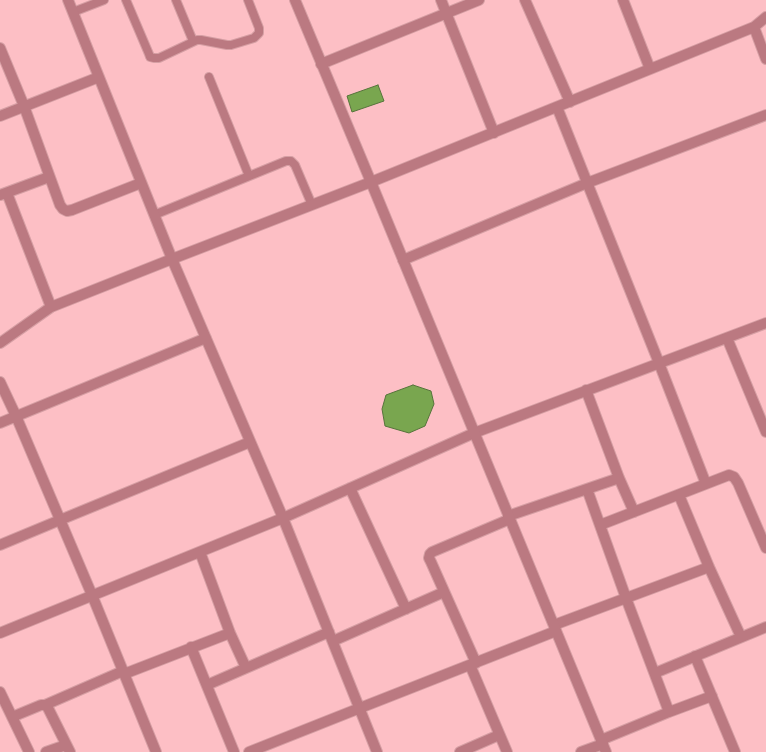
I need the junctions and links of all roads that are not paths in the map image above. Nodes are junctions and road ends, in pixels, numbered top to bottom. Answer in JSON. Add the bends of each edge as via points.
{"nodes":[{"id":1,"x":68,"y":0,"type":"edge"},
{"id":2,"x":104,"y":0,"type":"edge"},
{"id":3,"x":126,"y":0,"type":"edge"},
{"id":4,"x":176,"y":0,"type":"edge"},
{"id":5,"x":248,"y":0,"type":"edge"},
{"id":6,"x":295,"y":0,"type":"edge"},
{"id":7,"x":441,"y":0,"type":"edge"},
{"id":8,"x":479,"y":0,"type":"edge"},
{"id":9,"x":525,"y":0,"type":"edge"},
{"id":10,"x":623,"y":0,"type":"edge"},
{"id":11,"x":73,"y":12,"type":"junction"},
{"id":12,"x":446,"y":13,"type":"junction"},
{"id":13,"x":766,"y":17,"type":"edge"},
{"id":14,"x":754,"y":27,"type":"junction"},
{"id":15,"x":193,"y":41,"type":"junction"},
{"id":16,"x":0,"y":48,"type":"edge"},
{"id":17,"x":766,"y":59,"type":"edge"},
{"id":18,"x":322,"y":64,"type":"junction"},
{"id":19,"x":650,"y":69,"type":"junction"},
{"id":20,"x":99,"y":77,"type":"junction"},
{"id":21,"x":209,"y":77,"type":"dead end"},
{"id":22,"x":570,"y":102,"type":"junction"},
{"id":23,"x":24,"y":106,"type":"junction"},
{"id":24,"x":556,"y":107,"type":"junction"},
{"id":25,"x":766,"y":115,"type":"edge"},
{"id":26,"x":0,"y":116,"type":"edge"},
{"id":27,"x":494,"y":133,"type":"junction"},
{"id":28,"x":250,"y":176,"type":"junction"},
{"id":29,"x":49,"y":177,"type":"junction"},
{"id":30,"x":371,"y":182,"type":"junction"},
{"id":31,"x":141,"y":183,"type":"junction"},
{"id":32,"x":587,"y":183,"type":"junction"},
{"id":33,"x":4,"y":194,"type":"edge"},
{"id":34,"x":312,"y":205,"type":"junction"},
{"id":35,"x":154,"y":215,"type":"junction"},
{"id":36,"x":172,"y":259,"type":"junction"},
{"id":37,"x":403,"y":260,"type":"junction"},
{"id":38,"x":52,"y":308,"type":"junction"},
{"id":39,"x":766,"y":323,"type":"edge"},
{"id":40,"x":206,"y":338,"type":"junction"},
{"id":41,"x":726,"y":338,"type":"junction"},
{"id":42,"x":0,"y":343,"type":"edge"},
{"id":43,"x":659,"y":363,"type":"junction"},
{"id":44,"x":0,"y":382,"type":"edge"},
{"id":45,"x":586,"y":390,"type":"junction"},
{"id":46,"x":16,"y":416,"type":"junction"},
{"id":47,"x":0,"y":423,"type":"edge"},
{"id":48,"x":766,"y":432,"type":"edge"},
{"id":49,"x":474,"y":433,"type":"junction"},
{"id":50,"x":250,"y":442,"type":"junction"},
{"id":51,"x":619,"y":478,"type":"junction"},
{"id":52,"x":706,"y":484,"type":"junction"},
{"id":53,"x":350,"y":488,"type":"junction"},
{"id":54,"x":587,"y":489,"type":"junction"},
{"id":55,"x":679,"y":495,"type":"junction"},
{"id":56,"x":634,"y":512,"type":"junction"},
{"id":57,"x":509,"y":517,"type":"junction"},
{"id":58,"x":283,"y":518,"type":"junction"},
{"id":59,"x":60,"y":520,"type":"junction"},
{"id":60,"x":600,"y":525,"type":"junction"},
{"id":61,"x":0,"y":545,"type":"edge"},
{"id":62,"x":766,"y":548,"type":"edge"},
{"id":63,"x":200,"y":552,"type":"junction"},
{"id":64,"x":709,"y":567,"type":"junction"},
{"id":65,"x":444,"y":592,"type":"junction"},
{"id":66,"x":92,"y":595,"type":"junction"},
{"id":67,"x":626,"y":598,"type":"junction"},
{"id":68,"x":406,"y":609,"type":"junction"},
{"id":69,"x":766,"y":627,"type":"edge"},
{"id":70,"x":555,"y":628,"type":"junction"},
{"id":71,"x":0,"y":633,"type":"edge"},
{"id":72,"x":230,"y":633,"type":"junction"},
{"id":73,"x":331,"y":636,"type":"junction"},
{"id":74,"x":741,"y":638,"type":"junction"},
{"id":75,"x":191,"y":647,"type":"junction"},
{"id":76,"x":695,"y":656,"type":"junction"},
{"id":77,"x":473,"y":664,"type":"junction"},
{"id":78,"x":246,"y":668,"type":"junction"},
{"id":79,"x":123,"y":672,"type":"junction"},
{"id":80,"x":655,"y":673,"type":"junction"},
{"id":81,"x":206,"y":685,"type":"junction"},
{"id":82,"x":0,"y":692,"type":"edge"},
{"id":83,"x":712,"y":696,"type":"junction"},
{"id":84,"x":45,"y":705,"type":"junction"},
{"id":85,"x":360,"y":708,"type":"junction"},
{"id":86,"x":669,"y":712,"type":"junction"},
{"id":87,"x":12,"y":717,"type":"junction"},
{"id":88,"x":500,"y":735,"type":"junction"},
{"id":89,"x":603,"y":745,"type":"edge"},
{"id":90,"x":68,"y":748,"type":"edge"},
{"id":91,"x":29,"y":752,"type":"edge"},
{"id":92,"x":46,"y":752,"type":"edge"},
{"id":93,"x":156,"y":752,"type":"edge"},
{"id":94,"x":234,"y":752,"type":"edge"},
{"id":95,"x":249,"y":752,"type":"edge"},
{"id":96,"x":378,"y":752,"type":"edge"},
{"id":97,"x":462,"y":752,"type":"edge"},
{"id":98,"x":506,"y":752,"type":"edge"},
{"id":99,"x":581,"y":752,"type":"edge"},
{"id":100,"x":735,"y":752,"type":"edge"}],
"edges":[{"from":1,"to":11,"type":"street"},
{"from":2,"to":11,"type":"lane"},
{"from":3,"to":15,"type":"lane","via":[[150,57],[160,58]]},
{"from":4,"to":15,"type":"lane"},
{"from":5,"to":15,"type":"lane","via":[[259,28],[257,36],[231,45]]},
{"from":6,"to":18,"type":"street"},
{"from":7,"to":12,"type":"street"},
{"from":8,"to":12,"type":"street"},
{"from":9,"to":22,"type":"street"},
{"from":10,"to":19,"type":"street"},
{"from":11,"to":20,"type":"street"},
{"from":12,"to":18,"type":"street"},
{"from":12,"to":27,"type":"street"},
{"from":13,"to":14,"type":"street"},
{"from":14,"to":17,"type":"street"},
{"from":14,"to":19,"type":"street"},
{"from":16,"to":23,"type":"street"},
{"from":18,"to":30,"type":"street"},
{"from":19,"to":22,"type":"street"},
{"from":20,"to":23,"type":"street"},
{"from":20,"to":31,"type":"street"},
{"from":21,"to":28,"type":"lane"},
{"from":22,"to":24,"type":"street"},
{"from":23,"to":26,"type":"street"},
{"from":23,"to":29,"type":"street"},
{"from":24,"to":27,"type":"street"},
{"from":24,"to":32,"type":"street"},
{"from":25,"to":32,"type":"street"},
{"from":27,"to":30,"type":"street"},
{"from":28,"to":34,"type":"lane","via":[[291,161]]},
{"from":28,"to":35,"type":"lane"},
{"from":29,"to":31,"type":"street","via":[[60,205],[67,211]]},
{"from":29,"to":33,"type":"street"},
{"from":30,"to":34,"type":"street"},
{"from":30,"to":37,"type":"street"},
{"from":31,"to":35,"type":"street"},
{"from":32,"to":37,"type":"street"},
{"from":32,"to":43,"type":"street"},
{"from":33,"to":38,"type":"street"},
{"from":34,"to":36,"type":"street"},
{"from":35,"to":36,"type":"street"},
{"from":36,"to":38,"type":"street"},
{"from":36,"to":40,"type":"street"},
{"from":37,"to":49,"type":"street"},
{"from":38,"to":42,"type":"street"},
{"from":39,"to":41,"type":"street"},
{"from":40,"to":46,"type":"street"},
{"from":40,"to":50,"type":"street"},
{"from":41,"to":43,"type":"street"},
{"from":41,"to":48,"type":"street"},
{"from":43,"to":45,"type":"street"},
{"from":43,"to":52,"type":"street"},
{"from":44,"to":46,"type":"street"},
{"from":45,"to":49,"type":"street"},
{"from":45,"to":51,"type":"street"},
{"from":46,"to":47,"type":"street"},
{"from":46,"to":59,"type":"street"},
{"from":49,"to":53,"type":"street"},
{"from":49,"to":57,"type":"street"},
{"from":50,"to":58,"type":"street"},
{"from":50,"to":59,"type":"street"},
{"from":51,"to":54,"type":"street"},
{"from":51,"to":56,"type":"street"},
{"from":52,"to":55,"type":"street"},
{"from":52,"to":62,"type":"street","via":[[728,475],[734,477]]},
{"from":53,"to":58,"type":"street"},
{"from":53,"to":68,"type":"street"},
{"from":54,"to":57,"type":"street"},
{"from":54,"to":60,"type":"street"},
{"from":55,"to":56,"type":"street"},
{"from":55,"to":64,"type":"street"},
{"from":56,"to":60,"type":"street"},
{"from":57,"to":65,"type":"street","via":[[430,554]]},
{"from":57,"to":70,"type":"street"},
{"from":58,"to":63,"type":"street"},
{"from":58,"to":73,"type":"street"},
{"from":59,"to":61,"type":"street"},
{"from":59,"to":66,"type":"street"},
{"from":60,"to":67,"type":"street"},
{"from":63,"to":66,"type":"street"},
{"from":63,"to":72,"type":"street"},
{"from":64,"to":67,"type":"street"},
{"from":64,"to":74,"type":"street"},
{"from":65,"to":68,"type":"street"},
{"from":65,"to":77,"type":"street"},
{"from":66,"to":71,"type":"street"},
{"from":66,"to":79,"type":"street"},
{"from":67,"to":70,"type":"street"},
{"from":67,"to":80,"type":"street"},
{"from":68,"to":73,"type":"street"},
{"from":69,"to":74,"type":"street"},
{"from":70,"to":77,"type":"street"},
{"from":70,"to":89,"type":"street"},
{"from":72,"to":75,"type":"street"},
{"from":72,"to":78,"type":"street"},
{"from":73,"to":78,"type":"street"},
{"from":73,"to":85,"type":"street"},
{"from":74,"to":76,"type":"street"},
{"from":75,"to":79,"type":"street"},
{"from":75,"to":81,"type":"street"},
{"from":76,"to":80,"type":"street"},
{"from":76,"to":83,"type":"street"},
{"from":77,"to":85,"type":"street"},
{"from":77,"to":88,"type":"street"},
{"from":78,"to":81,"type":"street"},
{"from":79,"to":84,"type":"street"},
{"from":79,"to":93,"type":"street"},
{"from":80,"to":86,"type":"street"},
{"from":81,"to":94,"type":"street"},
{"from":82,"to":87,"type":"street"},
{"from":83,"to":86,"type":"street"},
{"from":83,"to":100,"type":"street"},
{"from":84,"to":87,"type":"street"},
{"from":84,"to":90,"type":"street"},
{"from":85,"to":95,"type":"street"},
{"from":85,"to":96,"type":"street"},
{"from":86,"to":89,"type":"street"},
{"from":87,"to":91,"type":"street"},
{"from":88,"to":97,"type":"street"},
{"from":88,"to":98,"type":"street"},
{"from":89,"to":99,"type":"street"},
{"from":90,"to":92,"type":"street"}]}
